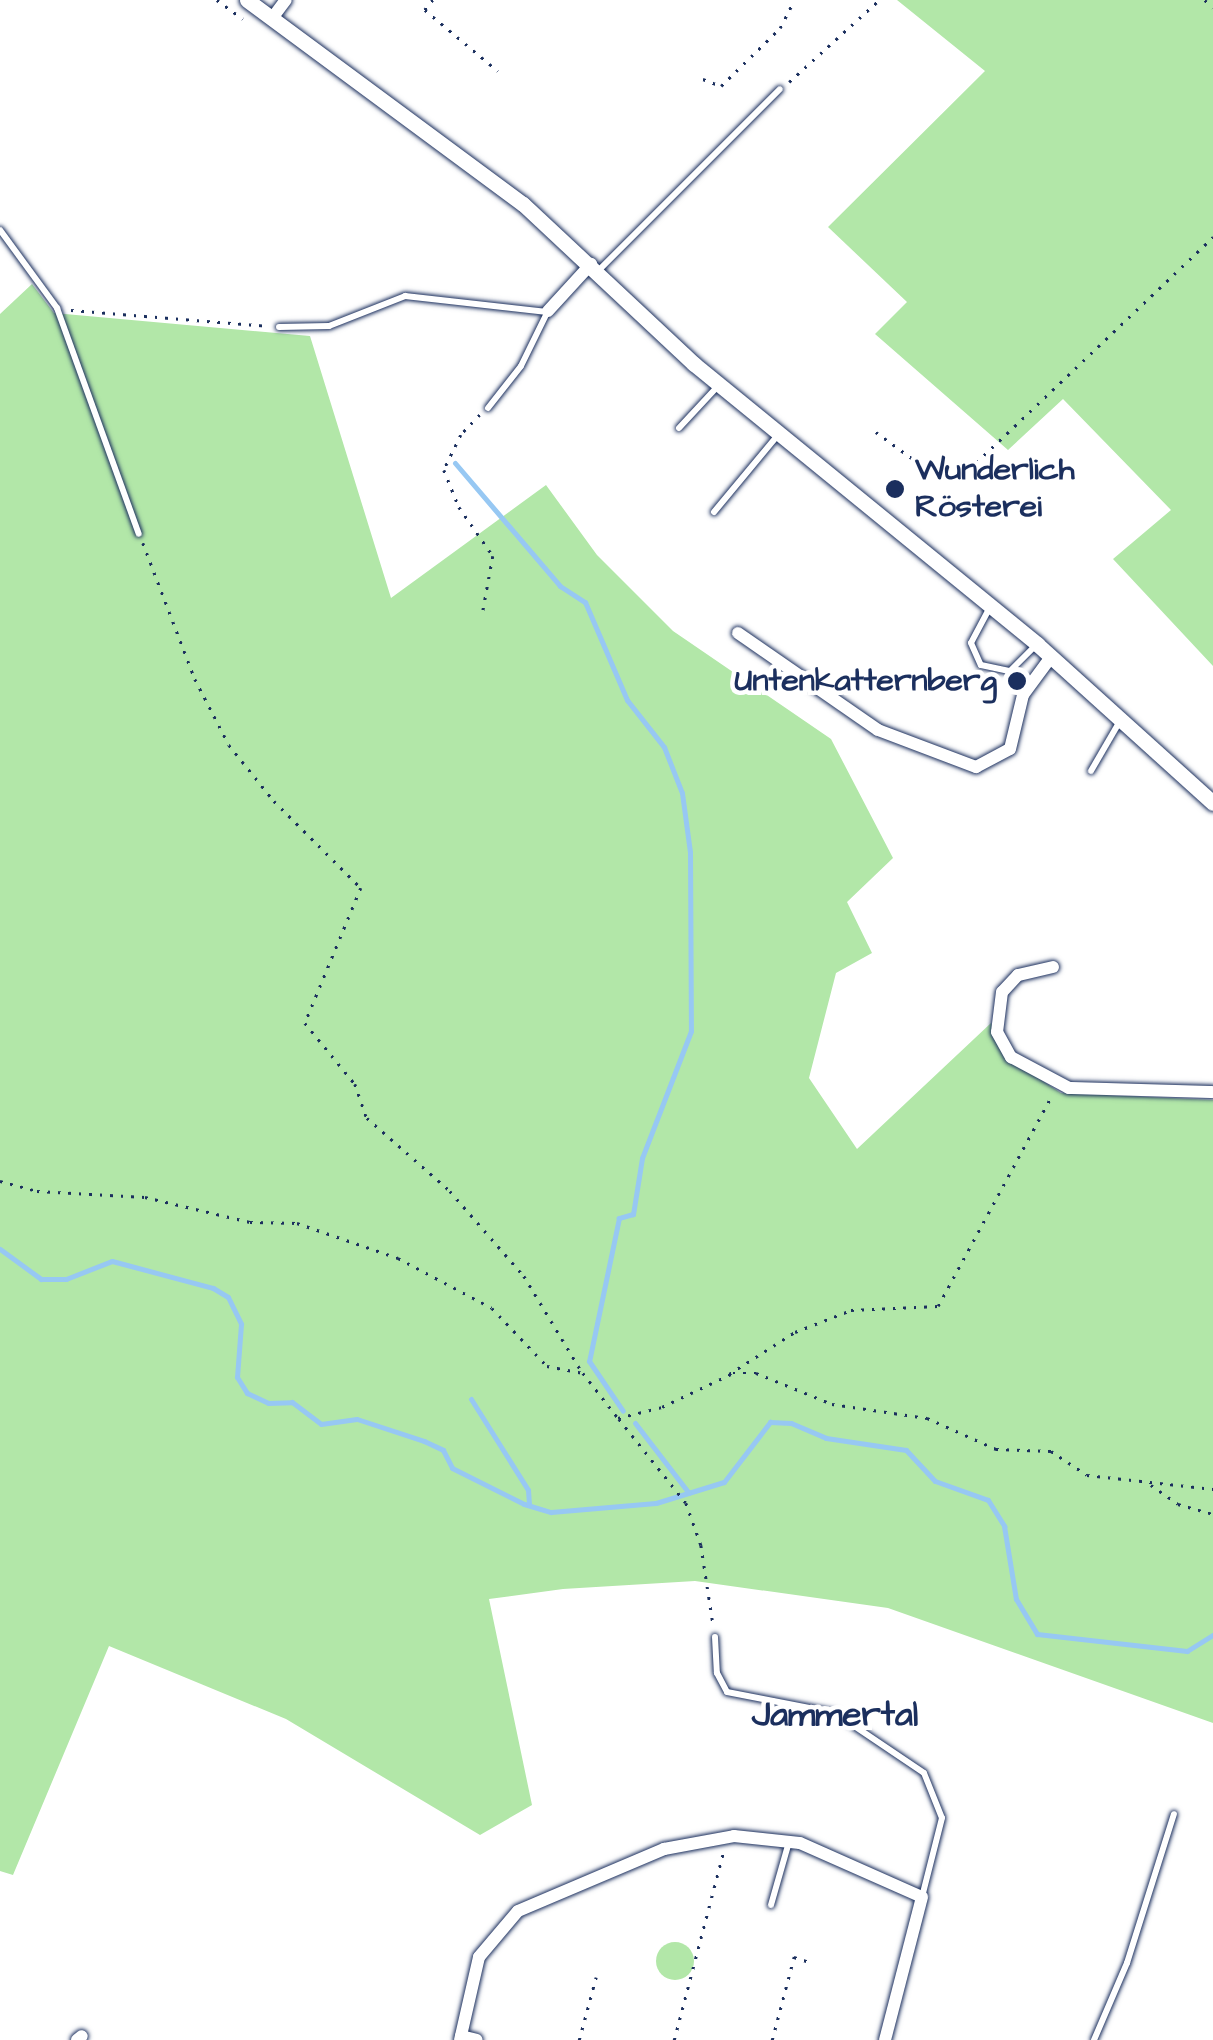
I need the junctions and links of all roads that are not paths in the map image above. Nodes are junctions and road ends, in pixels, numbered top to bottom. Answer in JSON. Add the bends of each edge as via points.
{"nodes":[{"id":1,"x":247,"y":0,"type":"edge"},
{"id":2,"x":286,"y":0,"type":"edge"},
{"id":3,"x":272,"y":17,"type":"junction"},
{"id":4,"x":780,"y":89,"type":"road end"},
{"id":5,"x":0,"y":230,"type":"edge"},
{"id":6,"x":594,"y":268,"type":"junction"},
{"id":7,"x":548,"y":312,"type":"junction"},
{"id":8,"x":279,"y":327,"type":"road end"},
{"id":9,"x":719,"y":385,"type":"junction"},
{"id":10,"x":488,"y":408,"type":"road end"},
{"id":11,"x":680,"y":428,"type":"dead end"},
{"id":12,"x":778,"y":435,"type":"junction"},
{"id":13,"x":714,"y":512,"type":"dead end"},
{"id":14,"x":140,"y":534,"type":"road end"},
{"id":15,"x":991,"y":605,"type":"junction"},
{"id":16,"x":738,"y":634,"type":"dead end"},
{"id":17,"x":1037,"y":644,"type":"junction"},
{"id":18,"x":1051,"y":657,"type":"junction"},
{"id":19,"x":1120,"y":721,"type":"junction"},
{"id":20,"x":1090,"y":771,"type":"dead end"},
{"id":21,"x":1213,"y":803,"type":"edge"},
{"id":22,"x":1053,"y":967,"type":"dead end"},
{"id":23,"x":1213,"y":1092,"type":"edge"},
{"id":24,"x":714,"y":1637,"type":"road end"},
{"id":25,"x":1174,"y":1814,"type":"dead end"},
{"id":26,"x":790,"y":1841,"type":"junction"},
{"id":27,"x":922,"y":1897,"type":"junction"},
{"id":28,"x":772,"y":1905,"type":"dead end"},
{"id":29,"x":460,"y":2038,"type":"edge"},
{"id":30,"x":477,"y":2040,"type":"edge"},
{"id":31,"x":885,"y":2040,"type":"edge"},
{"id":32,"x":1094,"y":2040,"type":"edge"}],
"edges":[{"from":1,"to":3,"type":"street"},
{"from":2,"to":3,"type":"street"},
{"from":3,"to":6,"type":"street","via":[[497,182]]},
{"from":4,"to":6,"type":"lane"},
{"from":5,"to":14,"type":"lane","via":[[56,308]]},
{"from":6,"to":7,"type":"street"},
{"from":6,"to":9,"type":"street"},
{"from":7,"to":8,"type":"lane","via":[[405,296],[328,326]]},
{"from":7,"to":10,"type":"lane","via":[[521,366]]},
{"from":9,"to":11,"type":"lane"},
{"from":9,"to":12,"type":"street"},
{"from":12,"to":13,"type":"lane"},
{"from":12,"to":15,"type":"street"},
{"from":15,"to":17,"type":"street"},
{"from":15,"to":17,"type":"lane","via":[[972,643],[981,666],[1010,670]]},
{"from":16,"to":18,"type":"street","via":[[878,730],[976,767],[1010,748],[1022,695]]},
{"from":17,"to":18,"type":"street"},
{"from":18,"to":19,"type":"street"},
{"from":19,"to":20,"type":"lane"},
{"from":19,"to":21,"type":"street"},
{"from":22,"to":23,"type":"street","via":[[1012,979],[996,1018],[1010,1057],[1058,1083],[1096,1092]]},
{"from":24,"to":27,"type":"lane","via":[[727,1692],[835,1712],[924,1772],[942,1818]]},
{"from":25,"to":32,"type":"lane"},
{"from":26,"to":27,"type":"street"},
{"from":26,"to":28,"type":"lane"},
{"from":26,"to":29,"type":"street","via":[[726,1836],[664,1848],[518,1911],[479,1958]]},
{"from":27,"to":31,"type":"street"},
{"from":29,"to":30,"type":"street"}]}
